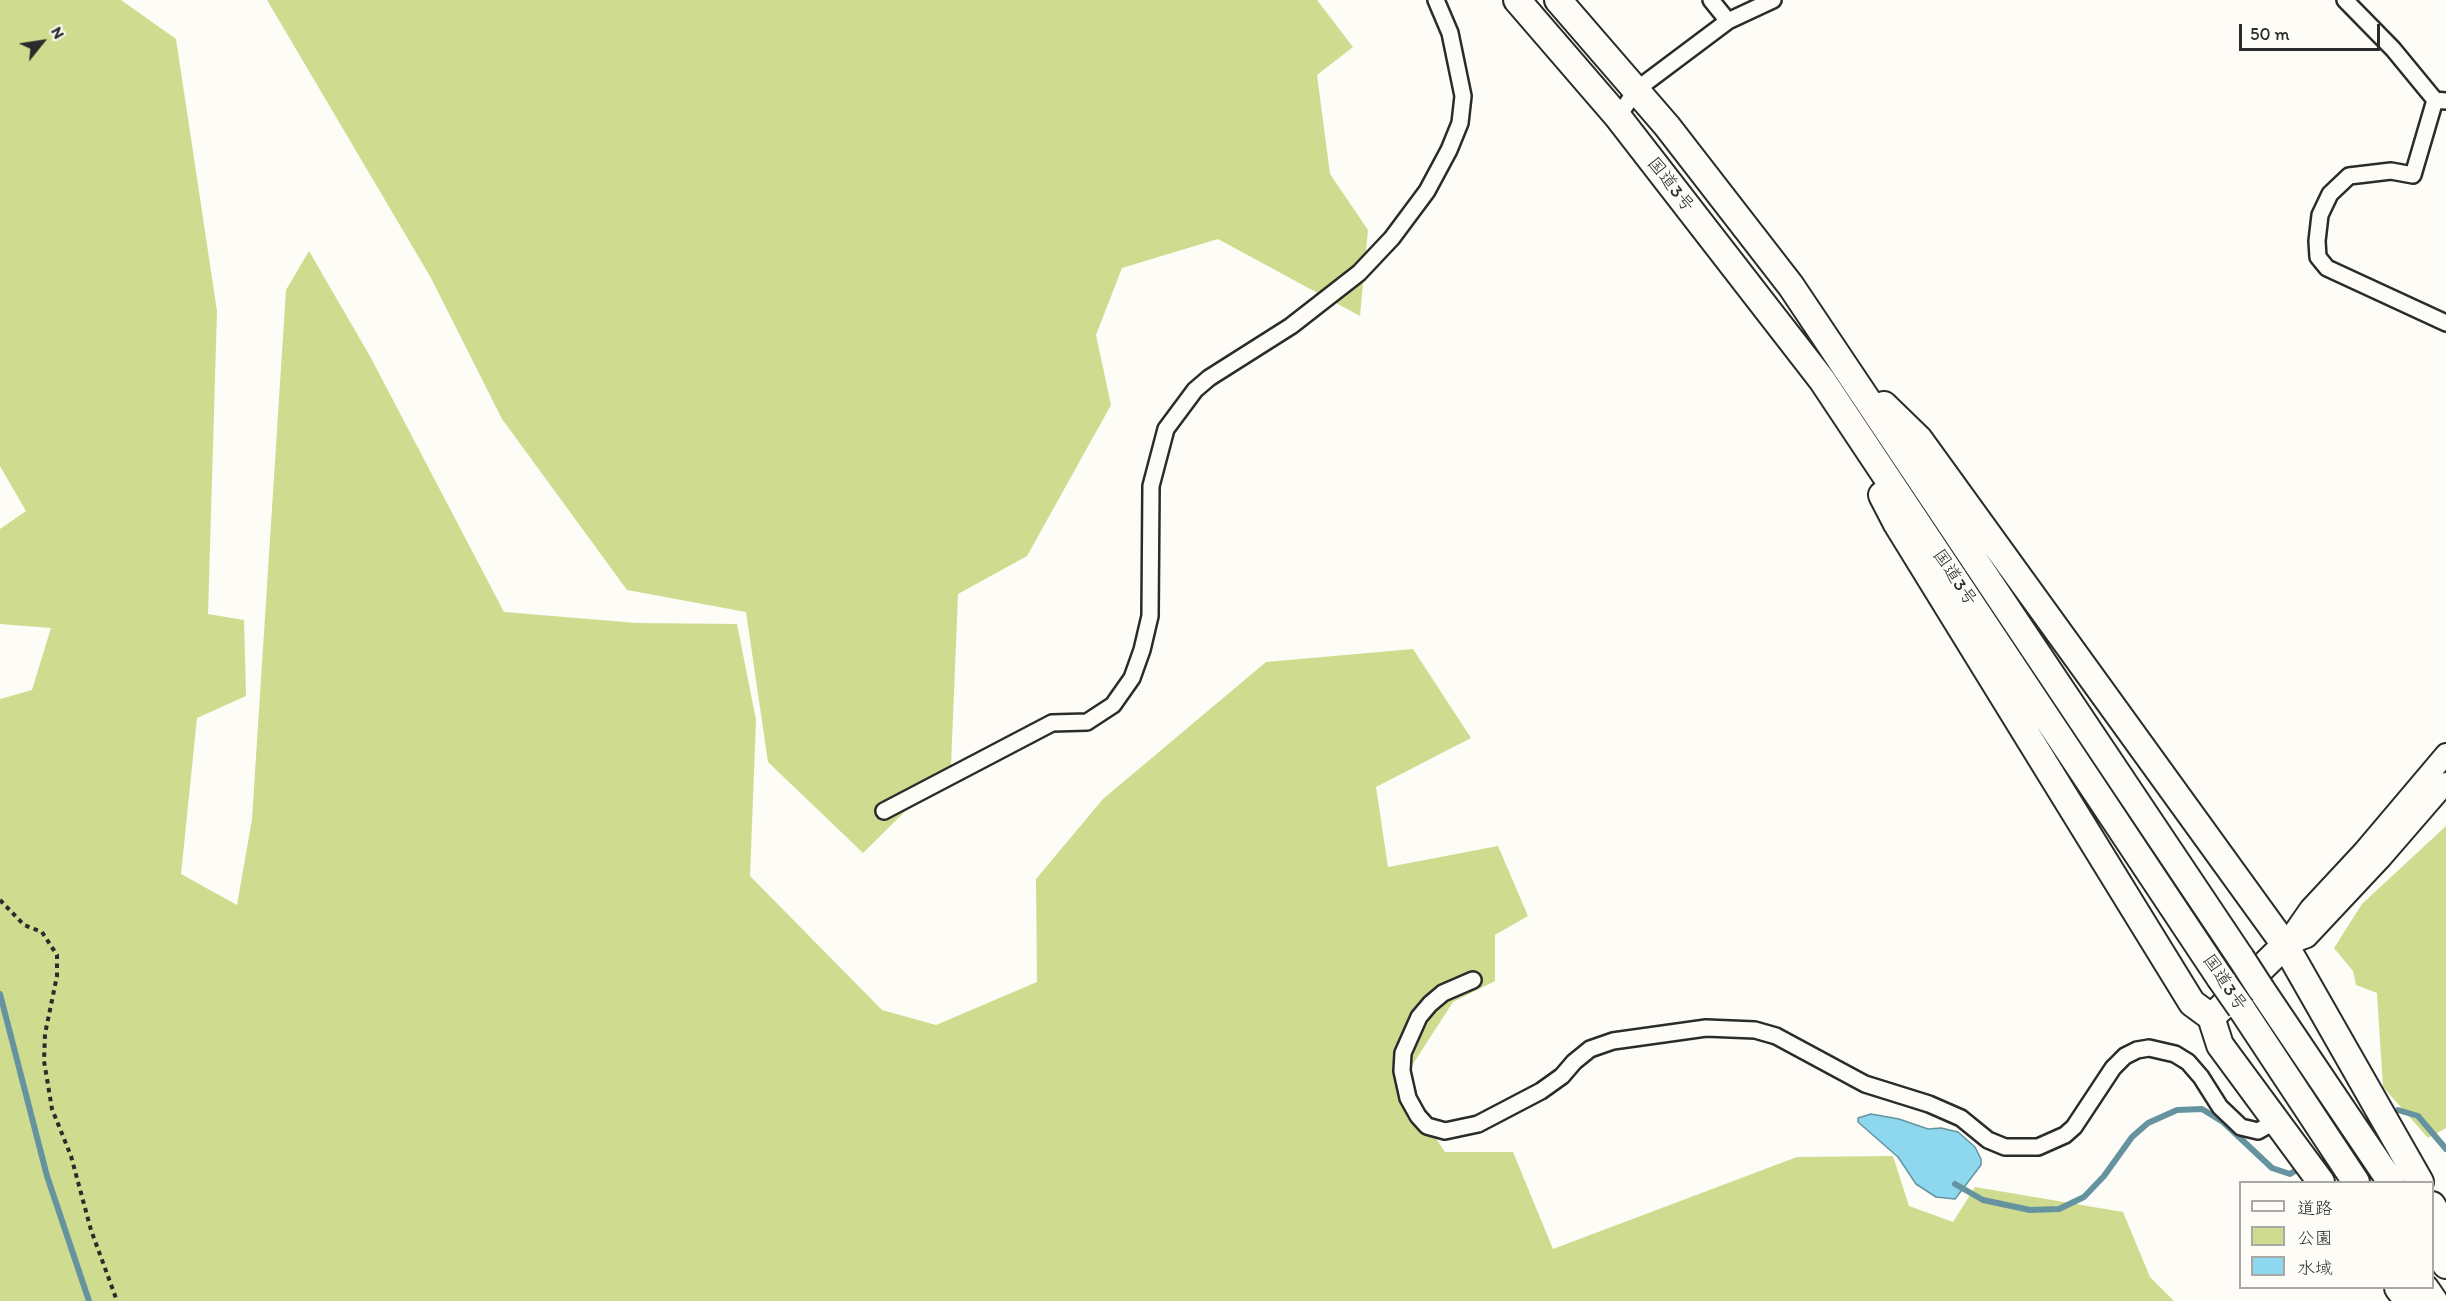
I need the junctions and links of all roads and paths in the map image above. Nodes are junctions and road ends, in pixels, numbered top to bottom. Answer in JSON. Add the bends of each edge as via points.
{"nodes":[{"id":1,"x":1436,"y":0,"type":"edge"},
{"id":2,"x":1517,"y":0,"type":"edge"},
{"id":3,"x":1558,"y":0,"type":"edge"},
{"id":4,"x":1711,"y":0,"type":"edge"},
{"id":5,"x":1773,"y":0,"type":"edge"},
{"id":6,"x":2346,"y":0,"type":"edge"},
{"id":7,"x":1728,"y":21,"type":"junction"},
{"id":8,"x":1636,"y":90,"type":"junction"},
{"id":9,"x":2440,"y":100,"type":"edge"},
{"id":10,"x":1618,"y":117,"type":"junction"},
{"id":11,"x":2446,"y":323,"type":"edge"},
{"id":12,"x":1841,"y":362,"type":"junction"},
{"id":13,"x":1822,"y":380,"type":"junction"},
{"id":14,"x":2446,"y":754,"type":"edge"},
{"id":15,"x":2446,"y":783,"type":"edge"},
{"id":16,"x":884,"y":811,"type":"dead end"},
{"id":17,"x":0,"y":900,"type":"edge"},
{"id":18,"x":2285,"y":945,"type":"junction"},
{"id":19,"x":1473,"y":980,"type":"dead end"},
{"id":20,"x":2211,"y":1017,"type":"junction"},
{"id":21,"x":2276,"y":1121,"type":"junction"},
{"id":22,"x":2320,"y":1181,"type":"edge"},
{"id":23,"x":2355,"y":1181,"type":"edge"},
{"id":24,"x":2390,"y":1181,"type":"edge"},
{"id":25,"x":2419,"y":1181,"type":"edge"},
{"id":26,"x":2434,"y":1207,"type":"edge"},
{"id":27,"x":2446,"y":1229,"type":"edge"},
{"id":28,"x":2434,"y":1247,"type":"edge"},
{"id":29,"x":2446,"y":1265,"type":"edge"},
{"id":30,"x":117,"y":1301,"type":"edge"}],
"edges":[{"from":1,"to":16,"type":"street","via":[[1452,41],[1463,96],[1461,123],[1449,150],[1420,200],[1359,273],[1291,326],[1209,378],[1166,429],[1151,486],[1150,616],[1132,678],[1113,705],[1086,722],[1052,723]]},
{"from":2,"to":10,"type":"highway","name":"国道3号"},
{"from":3,"to":8,"type":"highway","name":"国道3号"},
{"from":4,"to":7,"type":"street"},
{"from":5,"to":7,"type":"street"},
{"from":6,"to":9,"type":"street"},
{"from":7,"to":8,"type":"street"},
{"from":8,"to":10,"type":"street"},
{"from":8,"to":12,"type":"highway","name":"国道3号","via":[[1791,286]]},
{"from":9,"to":11,"type":"street","via":[[2414,175],[2391,171],[2349,176],[2330,194],[2320,215],[2317,241],[2318,257],[2327,268]]},
{"from":10,"to":13,"type":"highway","name":"国道3号"},
{"from":12,"to":18,"type":"highway","via":[[1918,439]]},
{"from":12,"to":24,"type":"highway","name":"国道3号","bridge":true},
{"from":13,"to":20,"type":"highway","via":[[1897,524],[2192,1003]]},
{"from":13,"to":23,"type":"highway","name":"国道3号","bridge":true},
{"from":14,"to":18,"type":"street","via":[[2310,909]]},
{"from":15,"to":18,"type":"street","via":[[2307,937]]},
{"from":17,"to":30,"type":"path","via":[[24,925],[42,932],[57,955],[44,1061],[52,1109]]},
{"from":18,"to":20,"type":"highway"},
{"from":18,"to":25,"type":"highway"},
{"from":19,"to":21,"type":"street","via":[[1443,993],[1430,1004],[1419,1017],[1403,1053],[1408,1098],[1427,1126],[1445,1131],[1478,1124],[1541,1091],[1590,1049],[1612,1041],[1706,1028],[1744,1029],[1776,1036],[1865,1084],[1961,1118],[1988,1140],[2005,1147],[2038,1147],[2065,1135],[2113,1068],[2125,1056],[2149,1048],[2175,1053],[2188,1062],[2220,1107],[2241,1127],[2258,1131]]},
{"from":20,"to":21,"type":"highway","via":[[2220,1044]]},
{"from":21,"to":22,"type":"highway"},
{"from":26,"to":27,"type":"highway"},
{"from":28,"to":29,"type":"highway"}]}
